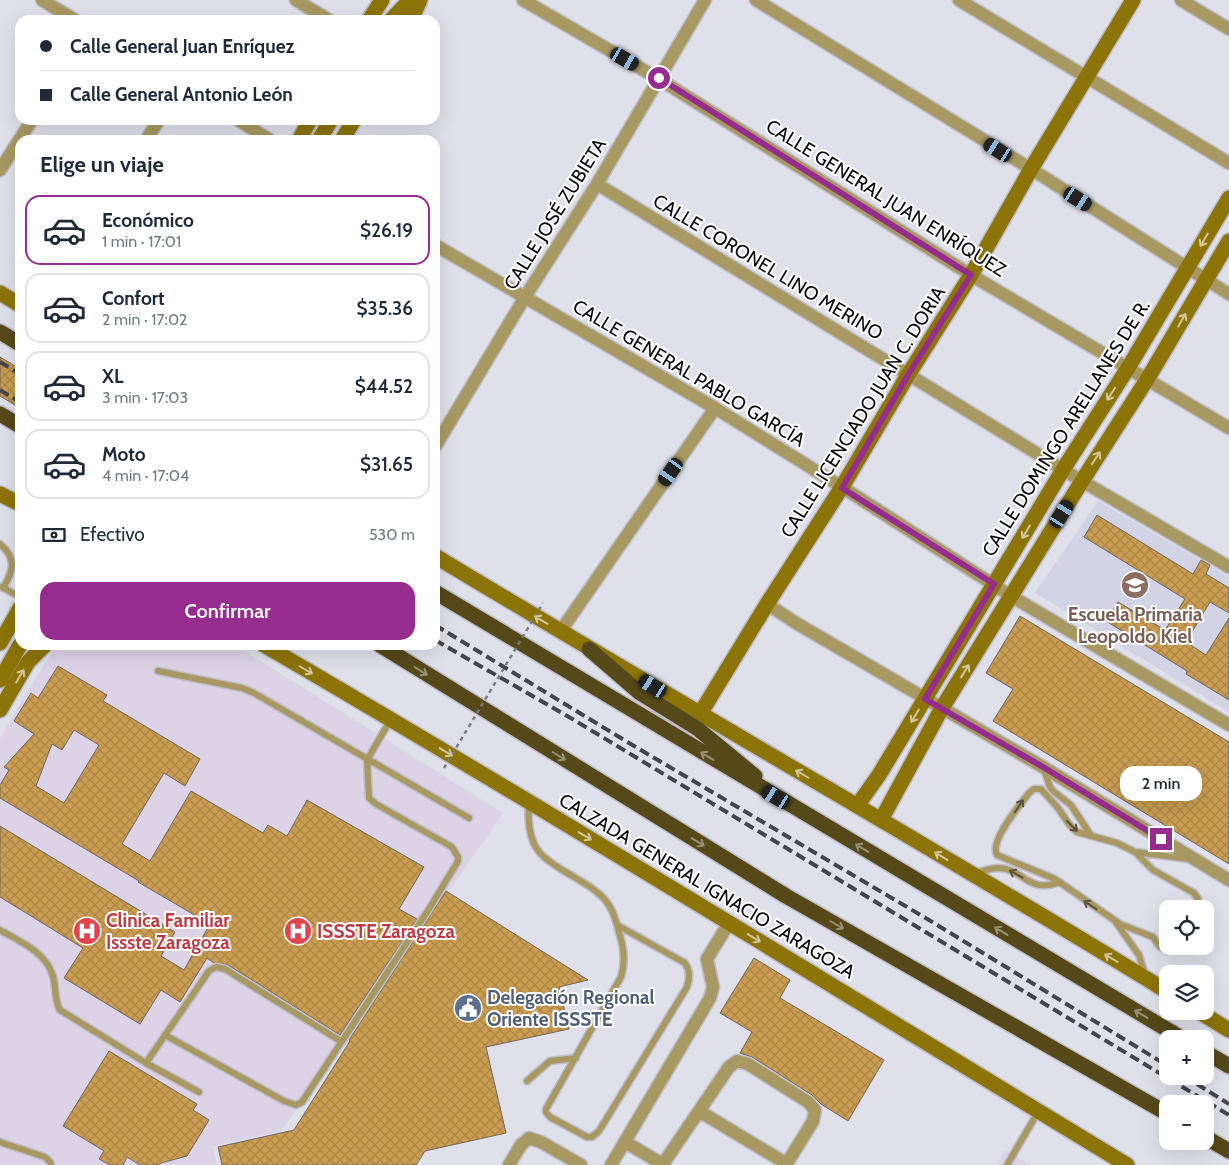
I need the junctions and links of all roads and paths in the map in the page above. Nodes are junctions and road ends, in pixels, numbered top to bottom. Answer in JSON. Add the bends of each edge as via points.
{"nodes":[{"id":1,"x":42,"y":0,"type":"edge"},
{"id":2,"x":296,"y":0,"type":"edge"},
{"id":3,"x":382,"y":0,"type":"edge"},
{"id":4,"x":395,"y":0,"type":"edge"},
{"id":5,"x":410,"y":0,"type":"edge"},
{"id":6,"x":420,"y":0,"type":"edge"},
{"id":7,"x":523,"y":0,"type":"edge"},
{"id":8,"x":706,"y":0,"type":"edge"},
{"id":9,"x":756,"y":0,"type":"edge"},
{"id":10,"x":959,"y":0,"type":"edge"},
{"id":11,"x":1133,"y":0,"type":"edge"},
{"id":12,"x":1181,"y":0,"type":"edge"},
{"id":13,"x":67,"y":15,"type":"edge"},
{"id":14,"x":321,"y":15,"type":"edge"},
{"id":15,"x":372,"y":15,"type":"edge"},
{"id":16,"x":391,"y":15,"type":"edge"},
{"id":17,"x":395,"y":15,"type":"edge"},
{"id":18,"x":413,"y":15,"type":"edge"},
{"id":19,"x":1229,"y":29,"type":"edge"},
{"id":20,"x":1086,"y":77,"type":"junction"},
{"id":21,"x":659,"y":78,"type":"junction"},
{"id":22,"x":246,"y":125,"type":"edge"},
{"id":23,"x":262,"y":135,"type":"edge"},
{"id":24,"x":15,"y":147,"type":"edge"},
{"id":25,"x":1229,"y":163,"type":"edge"},
{"id":26,"x":1031,"y":169,"type":"junction"},
{"id":27,"x":0,"y":170,"type":"edge"},
{"id":28,"x":597,"y":184,"type":"junction"},
{"id":29,"x":1229,"y":198,"type":"edge"},
{"id":30,"x":1229,"y":241,"type":"edge"},
{"id":31,"x":440,"y":248,"type":"edge"},
{"id":32,"x":1188,"y":268,"type":"junction"},
{"id":33,"x":971,"y":275,"type":"junction"},
{"id":34,"x":1205,"y":280,"type":"junction"},
{"id":35,"x":0,"y":293,"type":"edge"},
{"id":36,"x":1229,"y":294,"type":"edge"},
{"id":37,"x":525,"y":297,"type":"junction"},
{"id":38,"x":15,"y":302,"type":"edge"},
{"id":39,"x":0,"y":332,"type":"edge"},
{"id":40,"x":15,"y":341,"type":"edge"},
{"id":41,"x":1128,"y":368,"type":"junction"},
{"id":42,"x":908,"y":375,"type":"junction"},
{"id":43,"x":1148,"y":378,"type":"junction"},
{"id":44,"x":715,"y":408,"type":"junction"},
{"id":45,"x":0,"y":414,"type":"edge"},
{"id":46,"x":15,"y":423,"type":"edge"},
{"id":47,"x":1229,"y":428,"type":"edge"},
{"id":48,"x":440,"y":439,"type":"edge"},
{"id":49,"x":1064,"y":468,"type":"junction"},
{"id":50,"x":1082,"y":481,"type":"junction"},
{"id":51,"x":842,"y":488,"type":"junction"},
{"id":52,"x":0,"y":494,"type":"edge"},
{"id":53,"x":15,"y":502,"type":"edge"},
{"id":54,"x":0,"y":544,"type":"edge"},
{"id":55,"x":440,"y":559,"type":"edge"},
{"id":56,"x":1229,"y":568,"type":"edge"},
{"id":57,"x":994,"y":584,"type":"junction"},
{"id":58,"x":2,"y":587,"type":"edge"},
{"id":59,"x":15,"y":594,"type":"edge"},
{"id":60,"x":440,"y":595,"type":"edge"},
{"id":61,"x":1011,"y":596,"type":"junction"},
{"id":62,"x":543,"y":603,"type":"dead end"},
{"id":63,"x":767,"y":604,"type":"junction"},
{"id":64,"x":15,"y":617,"type":"edge"},
{"id":65,"x":560,"y":632,"type":"junction"},
{"id":66,"x":0,"y":643,"type":"edge"},
{"id":67,"x":589,"y":648,"type":"junction"},
{"id":68,"x":17,"y":650,"type":"edge"},
{"id":69,"x":39,"y":650,"type":"edge"},
{"id":70,"x":273,"y":650,"type":"edge"},
{"id":71,"x":388,"y":650,"type":"edge"},
{"id":72,"x":158,"y":672,"type":"dead end"},
{"id":73,"x":0,"y":680,"type":"edge"},
{"id":74,"x":925,"y":699,"type":"junction"},
{"id":75,"x":942,"y":708,"type":"junction"},
{"id":76,"x":0,"y":710,"type":"edge"},
{"id":77,"x":700,"y":714,"type":"junction"},
{"id":78,"x":391,"y":719,"type":"junction"},
{"id":79,"x":1229,"y":725,"type":"edge"},
{"id":80,"x":367,"y":760,"type":"junction"},
{"id":81,"x":1043,"y":767,"type":"junction"},
{"id":82,"x":444,"y":768,"type":"dead end"},
{"id":83,"x":879,"y":775,"type":"junction"},
{"id":84,"x":899,"y":785,"type":"junction"},
{"id":85,"x":529,"y":802,"type":"junction"},
{"id":86,"x":857,"y":806,"type":"junction"},
{"id":87,"x":793,"y":807,"type":"junction"},
{"id":88,"x":469,"y":818,"type":"dead end"},
{"id":89,"x":881,"y":820,"type":"junction"},
{"id":90,"x":1090,"y":834,"type":"junction"},
{"id":91,"x":1135,"y":852,"type":"junction"},
{"id":92,"x":1195,"y":859,"type":"junction"},
{"id":93,"x":972,"y":874,"type":"junction"},
{"id":94,"x":1229,"y":880,"type":"edge"},
{"id":95,"x":1060,"y":882,"type":"junction"},
{"id":96,"x":1197,"y":900,"type":"edge"},
{"id":97,"x":1114,"y":921,"type":"junction"},
{"id":98,"x":729,"y":923,"type":"junction"},
{"id":99,"x":617,"y":925,"type":"junction"},
{"id":100,"x":0,"y":930,"type":"edge"},
{"id":101,"x":1159,"y":944,"type":"edge"},
{"id":102,"x":1146,"y":979,"type":"junction"},
{"id":103,"x":1159,"y":987,"type":"edge"},
{"id":104,"x":1213,"y":1020,"type":"edge"},
{"id":105,"x":1168,"y":1030,"type":"edge"},
{"id":106,"x":1229,"y":1030,"type":"edge"},
{"id":107,"x":165,"y":1035,"type":"junction"},
{"id":108,"x":342,"y":1042,"type":"junction"},
{"id":109,"x":1214,"y":1057,"type":"edge"},
{"id":110,"x":576,"y":1058,"type":"junction"},
{"id":111,"x":146,"y":1063,"type":"junction"},
{"id":112,"x":1229,"y":1066,"type":"edge"},
{"id":113,"x":527,"y":1081,"type":"dead end"},
{"id":114,"x":199,"y":1092,"type":"dead end"},
{"id":115,"x":1159,"y":1109,"type":"edge"},
{"id":116,"x":699,"y":1111,"type":"junction"},
{"id":117,"x":1039,"y":1112,"type":"junction"},
{"id":118,"x":0,"y":1142,"type":"edge"},
{"id":119,"x":625,"y":1142,"type":"junction"},
{"id":120,"x":1214,"y":1142,"type":"edge"},
{"id":121,"x":1229,"y":1151,"type":"edge"},
{"id":122,"x":51,"y":1165,"type":"edge"},
{"id":123,"x":509,"y":1165,"type":"edge"},
{"id":124,"x":581,"y":1165,"type":"edge"},
{"id":125,"x":611,"y":1165,"type":"edge"},
{"id":126,"x":663,"y":1165,"type":"edge"},
{"id":127,"x":787,"y":1165,"type":"edge"},
{"id":128,"x":1008,"y":1165,"type":"edge"},
{"id":129,"x":1127,"y":1165,"type":"edge"}],
"edges":[{"from":1,"to":13,"type":"street"},
{"from":2,"to":14,"type":"street"},
{"from":3,"to":15,"type":"street"},
{"from":4,"to":16,"type":"street"},
{"from":5,"to":17,"type":"street"},
{"from":6,"to":18,"type":"street"},
{"from":7,"to":21,"type":"street","name":"CALLE GENERAL JUAN ENRÍQUEZ"},
{"from":8,"to":21,"type":"street","name":"CALLE JOSÉ ZUBIETA"},
{"from":9,"to":26,"type":"street"},
{"from":10,"to":20,"type":"street"},
{"from":11,"to":20,"type":"street","name":"CALLE LICENCIADO JUAN C. DORIA"},
{"from":12,"to":19,"type":"street"},
{"from":20,"to":25,"type":"street"},
{"from":20,"to":26,"type":"street","name":"CALLE LICENCIADO JUAN C. DORIA"},
{"from":21,"to":28,"type":"street","name":"CALLE JOSÉ ZUBIETA"},
{"from":21,"to":33,"type":"street","name":"CALLE GENERAL JUAN ENRÍQUEZ"},
{"from":22,"to":23,"type":"street"},
{"from":24,"to":27,"type":"street"},
{"from":26,"to":32,"type":"street"},
{"from":26,"to":33,"type":"street","name":"CALLE LICENCIADO JUAN C. DORIA"},
{"from":28,"to":37,"type":"street","name":"CALLE JOSÉ ZUBIETA"},
{"from":28,"to":42,"type":"street","name":"CALLE CORONEL LINO MERINO"},
{"from":29,"to":32,"type":"street","name":"CALLE DOMINGO ARELLANES DE R.","one_way":true},
{"from":30,"to":34,"type":"street"},
{"from":31,"to":37,"type":"street","name":"CALLE GENERAL PABLO GARCÍA"},
{"from":32,"to":34,"type":"street"},
{"from":32,"to":41,"type":"street","name":"CALLE DOMINGO ARELLANES DE R."},
{"from":33,"to":41,"type":"street","name":"CALLE GENERAL JUAN ENRÍQUEZ"},
{"from":33,"to":42,"type":"street","name":"CALLE LICENCIADO JUAN C. DORIA"},
{"from":34,"to":36,"type":"street"},
{"from":43,"to":34,"type":"street","one_way":true},
{"from":35,"to":38,"type":"street"},
{"from":37,"to":44,"type":"street","name":"CALLE GENERAL PABLO GARCÍA"},
{"from":37,"to":48,"type":"street","name":"CALLE JOSÉ ZUBIETA"},
{"from":39,"to":40,"type":"highway"},
{"from":41,"to":43,"type":"street","name":"CALLE GENERAL JUAN ENRÍQUEZ"},
{"from":41,"to":49,"type":"street","name":"CALLE DOMINGO ARELLANES DE R.","one_way":true},
{"from":42,"to":49,"type":"street","name":"CALLE CORONEL LINO MERINO"},
{"from":42,"to":51,"type":"street","name":"CALLE LICENCIADO JUAN C. DORIA"},
{"from":43,"to":47,"type":"street","name":"CALLE GENERAL JUAN ENRÍQUEZ"},
{"from":50,"to":43,"type":"street","one_way":true},
{"from":44,"to":51,"type":"street","name":"CALLE GENERAL PABLO GARCÍA"},
{"from":44,"to":65,"type":"street"},
{"from":45,"to":46,"type":"highway"},
{"from":49,"to":50,"type":"street","name":"CALLE CORONEL LINO MERINO"},
{"from":49,"to":57,"type":"street","name":"CALLE DOMINGO ARELLANES DE R.","one_way":true},
{"from":50,"to":56,"type":"street","name":"CALLE CORONEL LINO MERINO"},
{"from":50,"to":61,"type":"street"},
{"from":51,"to":57,"type":"street","name":"CALLE GENERAL PABLO GARCÍA"},
{"from":51,"to":63,"type":"street","name":"CALLE LICENCIADO JUAN C. DORIA"},
{"from":52,"to":53,"type":"street"},
{"from":54,"to":58,"type":"lane","via":[[11,558],[12,570]]},
{"from":65,"to":55,"type":"street","one_way":true},
{"from":57,"to":61,"type":"street","name":"CALLE GENERAL PABLO GARCÍA"},
{"from":57,"to":74,"type":"street","name":"CALLE DOMINGO ARELLANES DE R."},
{"from":58,"to":59,"type":"lane"},
{"from":87,"to":60,"type":"highway","one_way":true},
{"from":75,"to":61,"type":"street","one_way":true},
{"from":61,"to":79,"type":"street","name":"CALLE GENERAL PABLO GARCÍA"},
{"from":62,"to":82,"type":"path","bridge":true},
{"from":63,"to":74,"type":"street"},
{"from":63,"to":77,"type":"street","name":"CALLE LICENCIADO JUAN C. DORIA"},
{"from":64,"to":66,"type":"street"},
{"from":65,"to":67,"type":"street"},
{"from":67,"to":77,"type":"street"},
{"from":67,"to":87,"type":"highway","via":[[640,693],[698,728]]},
{"from":68,"to":73,"type":"street"},
{"from":76,"to":69,"type":"street","one_way":true,"via":[[28,662]]},
{"from":70,"to":78,"type":"street","name":"CALZADA GENERAL IGNACIO ZARAGOZA","one_way":true},
{"from":71,"to":115,"type":"highway","name":"CALZADA GENERAL IGNACIO ZARAGOZA","one_way":true,"via":[[786,896]]},
{"from":72,"to":80,"type":"lane","via":[[254,693]]},
{"from":74,"to":75,"type":"street"},
{"from":74,"to":83,"type":"street","name":"CALLE DOMINGO ARELLANES DE R.","one_way":true},
{"from":75,"to":81,"type":"street"},
{"from":75,"to":84,"type":"street"},
{"from":86,"to":77,"type":"street","one_way":true},
{"from":78,"to":80,"type":"lane"},
{"from":78,"to":85,"type":"street","name":"CALZADA GENERAL IGNACIO ZARAGOZA","one_way":true},
{"from":80,"to":88,"type":"lane"},
{"from":80,"to":108,"type":"lane","via":[[369,798],[452,847],[458,856],[456,866]]},
{"from":81,"to":90,"type":"lane","via":[[1050,787],[1071,805]]},
{"from":81,"to":92,"type":"street"},
{"from":83,"to":84,"type":"street"},
{"from":83,"to":86,"type":"street","name":"CALLE DOMINGO ARELLANES DE R."},
{"from":84,"to":89,"type":"street"},
{"from":85,"to":98,"type":"street","name":"CALZADA GENERAL IGNACIO ZARAGOZA","one_way":true},
{"from":85,"to":99,"type":"lane","via":[[528,822],[540,853],[603,898]]},
{"from":86,"to":89,"type":"street"},
{"from":105,"to":87,"type":"highway","one_way":true},
{"from":93,"to":89,"type":"street","one_way":true},
{"from":90,"to":91,"type":"lane"},
{"from":95,"to":90,"type":"lane","one_way":true,"via":[[997,855],[994,851],[1000,834],[1028,793],[1037,788],[1077,832]]},
{"from":91,"to":92,"type":"lane"},
{"from":91,"to":96,"type":"lane","via":[[1153,870],[1196,895]]},
{"from":92,"to":94,"type":"street"},
{"from":95,"to":93,"type":"lane","one_way":true,"via":[[1042,886],[1000,868]]},
{"from":102,"to":93,"type":"street","one_way":true},
{"from":97,"to":95,"type":"lane","one_way":true},
{"from":97,"to":101,"type":"lane","via":[[1153,937]]},
{"from":97,"to":102,"type":"lane","via":[[1139,956]]},
{"from":98,"to":117,"type":"street","name":"CALZADA GENERAL IGNACIO ZARAGOZA","one_way":true},
{"from":98,"to":119,"type":"street","via":[[707,959],[713,986],[710,998]]},
{"from":99,"to":110,"type":"lane","via":[[625,965]]},
{"from":99,"to":110,"type":"lane","via":[[684,963],[690,973],[687,987],[592,1138],[582,1136],[546,1112]]},
{"from":100,"to":111,"type":"lane","via":[[41,956],[52,975],[56,1004],[60,1010]]},
{"from":102,"to":103,"type":"street"},
{"from":104,"to":106,"type":"street"},
{"from":107,"to":108,"type":"lane","via":[[296,1105],[302,1102]]},
{"from":107,"to":108,"type":"lane","via":[[209,971],[216,967],[225,969]]},
{"from":107,"to":111,"type":"lane"},
{"from":109,"to":112,"type":"highway"},
{"from":110,"to":113,"type":"lane","via":[[550,1062]]},
{"from":111,"to":114,"type":"lane"},
{"from":116,"to":126,"type":"street"},
{"from":116,"to":127,"type":"street"},
{"from":116,"to":127,"type":"street","via":[[729,1067],[737,1061],[748,1064],[808,1102],[815,1110],[813,1121]]},
{"from":117,"to":128,"type":"lane"},
{"from":117,"to":129,"type":"street","name":"CALZADA GENERAL IGNACIO ZARAGOZA"},
{"from":118,"to":122,"type":"lane","via":[[45,1157]]},
{"from":119,"to":125,"type":"street"},
{"from":119,"to":126,"type":"street"},
{"from":120,"to":121,"type":"highway"},
{"from":123,"to":124,"type":"street","via":[[529,1138]]}]}
